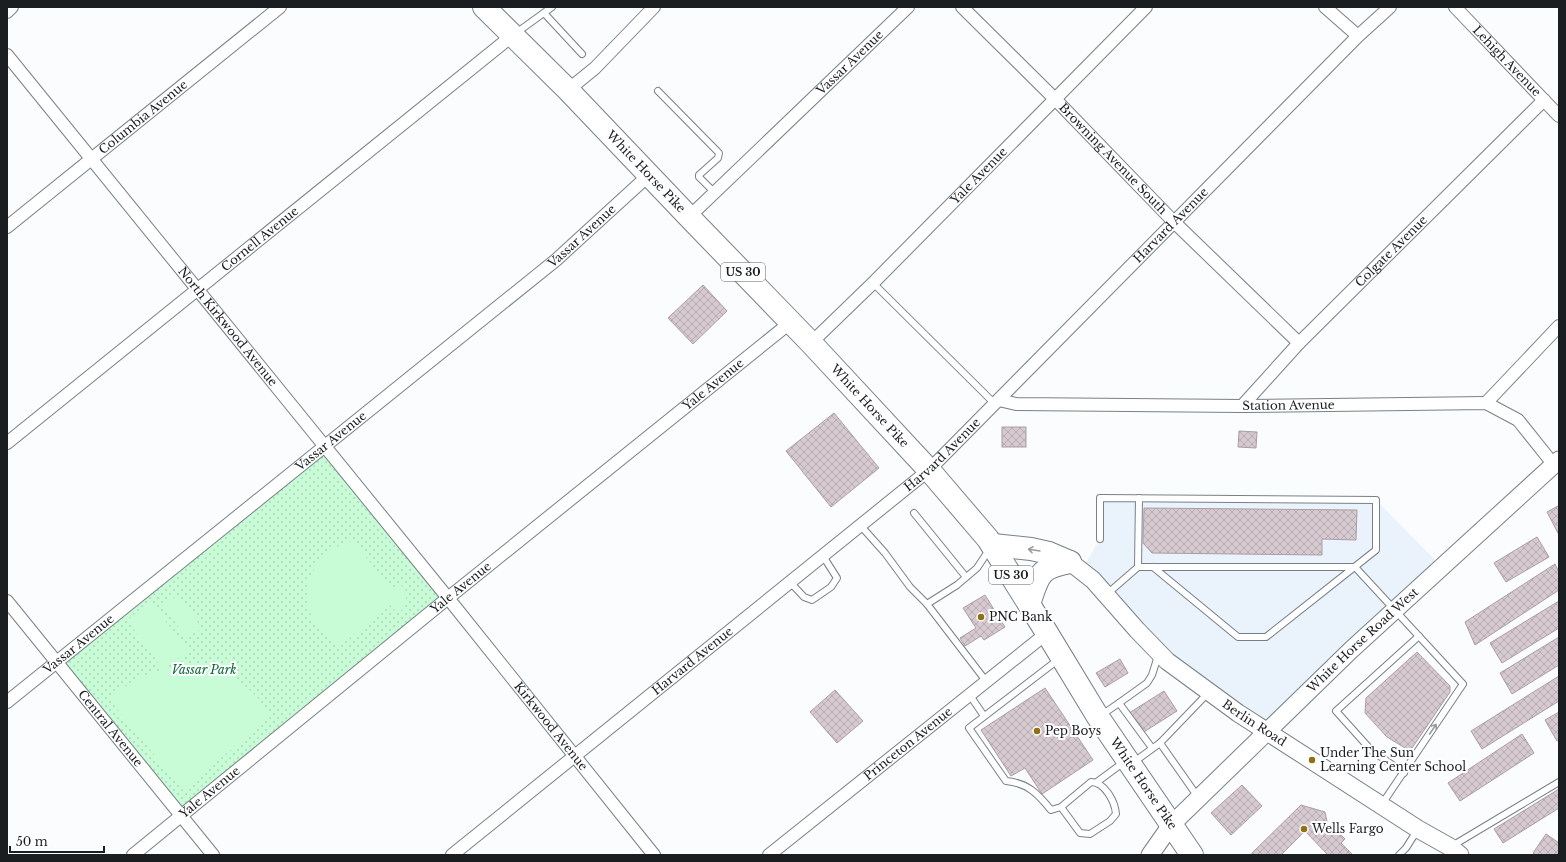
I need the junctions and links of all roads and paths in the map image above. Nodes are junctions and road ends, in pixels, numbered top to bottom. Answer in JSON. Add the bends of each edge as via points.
{"nodes":[{"id":1,"x":12,"y":7,"type":"edge"},
{"id":2,"x":280,"y":7,"type":"edge"},
{"id":3,"x":484,"y":7,"type":"edge"},
{"id":4,"x":552,"y":7,"type":"edge"},
{"id":5,"x":654,"y":7,"type":"edge"},
{"id":6,"x":908,"y":7,"type":"edge"},
{"id":7,"x":962,"y":7,"type":"edge"},
{"id":8,"x":1146,"y":7,"type":"edge"},
{"id":9,"x":1325,"y":7,"type":"edge"},
{"id":10,"x":1390,"y":7,"type":"edge"},
{"id":11,"x":1455,"y":7,"type":"edge"},
{"id":12,"x":7,"y":12,"type":"edge"},
{"id":13,"x":544,"y":13,"type":"junction"},
{"id":14,"x":513,"y":35,"type":"junction"},
{"id":15,"x":1358,"y":36,"type":"junction"},
{"id":16,"x":582,"y":54,"type":"dead end"},
{"id":17,"x":7,"y":55,"type":"edge"},
{"id":18,"x":568,"y":90,"type":"junction"},
{"id":19,"x":658,"y":91,"type":"dead end"},
{"id":20,"x":1055,"y":98,"type":"junction"},
{"id":21,"x":1544,"y":100,"type":"junction"},
{"id":22,"x":1559,"y":116,"type":"edge"},
{"id":23,"x":91,"y":159,"type":"junction"},
{"id":24,"x":650,"y":175,"type":"junction"},
{"id":25,"x":714,"y":192,"type":"junction"},
{"id":26,"x":688,"y":217,"type":"junction"},
{"id":27,"x":1174,"y":222,"type":"junction"},
{"id":28,"x":7,"y":227,"type":"edge"},
{"id":29,"x":873,"y":283,"type":"junction"},
{"id":30,"x":197,"y":290,"type":"junction"},
{"id":31,"x":791,"y":322,"type":"junction"},
{"id":32,"x":1559,"y":326,"type":"edge"},
{"id":33,"x":1299,"y":343,"type":"junction"},
{"id":34,"x":811,"y":344,"type":"junction"},
{"id":35,"x":997,"y":402,"type":"junction"},
{"id":36,"x":1486,"y":403,"type":"junction"},
{"id":37,"x":1242,"y":406,"type":"junction"},
{"id":38,"x":7,"y":443,"type":"edge"},
{"id":39,"x":325,"y":446,"type":"junction"},
{"id":40,"x":1556,"y":465,"type":"edge"},
{"id":41,"x":929,"y":470,"type":"junction"},
{"id":42,"x":1139,"y":498,"type":"junction"},
{"id":43,"x":914,"y":512,"type":"dead end"},
{"id":44,"x":860,"y":525,"type":"junction"},
{"id":45,"x":1100,"y":539,"type":"dead end"},
{"id":46,"x":993,"y":546,"type":"junction"},
{"id":47,"x":823,"y":556,"type":"junction"},
{"id":48,"x":1070,"y":562,"type":"junction"},
{"id":49,"x":1138,"y":566,"type":"junction"},
{"id":50,"x":1153,"y":566,"type":"junction"},
{"id":51,"x":1355,"y":567,"type":"junction"},
{"id":52,"x":966,"y":577,"type":"junction"},
{"id":53,"x":790,"y":582,"type":"junction"},
{"id":54,"x":1106,"y":595,"type":"junction"},
{"id":55,"x":448,"y":598,"type":"junction"},
{"id":56,"x":7,"y":601,"type":"edge"},
{"id":57,"x":928,"y":604,"type":"junction"},
{"id":58,"x":1029,"y":604,"type":"junction"},
{"id":59,"x":1395,"y":610,"type":"junction"},
{"id":60,"x":1047,"y":633,"type":"junction"},
{"id":61,"x":1419,"y":636,"type":"junction"},
{"id":62,"x":1159,"y":652,"type":"junction"},
{"id":63,"x":1062,"y":657,"type":"junction"},
{"id":64,"x":56,"y":663,"type":"junction"},
{"id":65,"x":986,"y":681,"type":"junction"},
{"id":66,"x":1210,"y":692,"type":"junction"},
{"id":67,"x":969,"y":694,"type":"junction"},
{"id":68,"x":7,"y":702,"type":"edge"},
{"id":69,"x":1119,"y":703,"type":"junction"},
{"id":70,"x":984,"y":716,"type":"junction"},
{"id":71,"x":1098,"y":717,"type":"junction"},
{"id":72,"x":1267,"y":732,"type":"junction"},
{"id":73,"x":1160,"y":743,"type":"junction"},
{"id":74,"x":1152,"y":748,"type":"junction"},
{"id":75,"x":576,"y":755,"type":"junction"},
{"id":76,"x":1129,"y":762,"type":"junction"},
{"id":77,"x":1404,"y":773,"type":"junction"},
{"id":78,"x":1097,"y":782,"type":"junction"},
{"id":79,"x":1559,"y":782,"type":"edge"},
{"id":80,"x":1198,"y":799,"type":"junction"},
{"id":81,"x":1382,"y":805,"type":"junction"},
{"id":82,"x":1061,"y":807,"type":"junction"},
{"id":83,"x":181,"y":815,"type":"junction"},
{"id":84,"x":1171,"y":825,"type":"junction"},
{"id":85,"x":1418,"y":829,"type":"junction"},
{"id":86,"x":1455,"y":851,"type":"edge"},
{"id":87,"x":133,"y":855,"type":"edge"},
{"id":88,"x":213,"y":855,"type":"edge"},
{"id":89,"x":452,"y":855,"type":"edge"},
{"id":90,"x":654,"y":855,"type":"edge"},
{"id":91,"x":769,"y":855,"type":"edge"},
{"id":92,"x":1150,"y":855,"type":"edge"},
{"id":93,"x":1192,"y":855,"type":"edge"},
{"id":94,"x":1399,"y":855,"type":"edge"}],
"edges":[{"from":1,"to":12,"type":"street"},
{"from":2,"to":23,"type":"street","name":"Columbia Avenue"},
{"from":3,"to":14,"type":"highway","name":"White Horse Pike","number":"US 30"},
{"from":4,"to":13,"type":"lane"},
{"from":5,"to":18,"type":"street","via":[[595,68]]},
{"from":6,"to":25,"type":"street","name":"Vassar Avenue"},
{"from":7,"to":20,"type":"street","name":"Browning Avenue South"},
{"from":8,"to":20,"type":"street","name":"Yale Avenue"},
{"from":9,"to":15,"type":"street"},
{"from":10,"to":15,"type":"street","name":"Harvard Avenue"},
{"from":11,"to":21,"type":"street","name":"Lehigh Avenue"},
{"from":13,"to":14,"type":"lane"},
{"from":13,"to":16,"type":"lane"},
{"from":14,"to":18,"type":"highway","name":"White Horse Pike","number":"US 30"},
{"from":14,"to":30,"type":"street","name":"Cornell Avenue"},
{"from":15,"to":27,"type":"street","name":"Harvard Avenue"},
{"from":17,"to":23,"type":"street","name":"North Kirkwood Avenue"},
{"from":18,"to":24,"type":"highway","name":"White Horse Pike","number":"US 30"},
{"from":19,"to":25,"type":"lane","via":[[719,153],[718,158],[700,175]]},
{"from":20,"to":27,"type":"street","name":"Browning Avenue South"},
{"from":20,"to":29,"type":"street","name":"Yale Avenue"},
{"from":21,"to":22,"type":"street","name":"Lehigh Avenue"},
{"from":21,"to":33,"type":"street","name":"Colgate Avenue"},
{"from":23,"to":28,"type":"street","name":"Columbia Avenue"},
{"from":23,"to":30,"type":"street","name":"North Kirkwood Avenue"},
{"from":24,"to":26,"type":"highway","name":"White Horse Pike","number":"US 30"},
{"from":24,"to":39,"type":"street","name":"Vassar Avenue","via":[[556,260]]},
{"from":25,"to":26,"type":"street","name":"Vassar Avenue"},
{"from":26,"to":31,"type":"highway","name":"White Horse Pike","number":"US 30"},
{"from":27,"to":33,"type":"street","name":"Browning Avenue South"},
{"from":27,"to":35,"type":"street","name":"Harvard Avenue"},
{"from":29,"to":34,"type":"street","name":"Yale Avenue"},
{"from":29,"to":35,"type":"lane"},
{"from":30,"to":38,"type":"street","name":"Cornell Avenue"},
{"from":30,"to":39,"type":"street","name":"North Kirkwood Avenue"},
{"from":31,"to":34,"type":"highway","name":"White Horse Pike","number":"US 30"},
{"from":31,"to":55,"type":"street","name":"Yale Avenue"},
{"from":32,"to":36,"type":"street"},
{"from":33,"to":37,"type":"street","name":"Colgate Avenue"},
{"from":34,"to":41,"type":"highway","name":"White Horse Pike","number":"US 30"},
{"from":35,"to":37,"type":"street","name":"Station Avenue"},
{"from":35,"to":41,"type":"street","name":"Harvard Avenue"},
{"from":36,"to":37,"type":"street","name":"Station Avenue"},
{"from":36,"to":40,"type":"street","name":"Station Avenue","via":[[1518,420]]},
{"from":39,"to":55,"type":"street","name":"North Kirkwood Avenue"},
{"from":39,"to":64,"type":"street","name":"Vassar Avenue"},
{"from":40,"to":59,"type":"main road","name":"White Horse Road West"},
{"from":41,"to":44,"type":"street","name":"Harvard Avenue"},
{"from":41,"to":46,"type":"highway","name":"White Horse Pike","number":"US 30"},
{"from":42,"to":45,"type":"lane","via":[[1100,498]]},
{"from":42,"to":49,"type":"lane"},
{"from":42,"to":51,"type":"lane","via":[[1376,500],[1376,550]]},
{"from":43,"to":52,"type":"lane"},
{"from":44,"to":47,"type":"street","name":"Harvard Avenue"},
{"from":44,"to":57,"type":"lane","via":[[885,552],[910,587]]},
{"from":48,"to":46,"type":"highway","one_way":true,"via":[[1048,552]]},
{"from":46,"to":52,"type":"lane","via":[[977,568]]},
{"from":46,"to":58,"type":"highway","name":"White Horse Pike","number":"US 30"},
{"from":47,"to":53,"type":"street","name":"Harvard Avenue"},
{"from":47,"to":53,"type":"lane","via":[[836,578],[831,587],[812,600],[804,597]]},
{"from":48,"to":54,"type":"main road","name":"Berlin Road"},
{"from":48,"to":58,"type":"highway","via":[[1050,567],[1040,574]]},
{"from":49,"to":50,"type":"lane"},
{"from":49,"to":54,"type":"lane"},
{"from":50,"to":51,"type":"lane"},
{"from":50,"to":51,"type":"lane","via":[[1238,637],[1266,637]]},
{"from":51,"to":59,"type":"lane"},
{"from":52,"to":57,"type":"lane"},
{"from":53,"to":75,"type":"street","name":"Harvard Avenue"},
{"from":54,"to":62,"type":"main road","name":"Berlin Road"},
{"from":55,"to":75,"type":"street","name":"Kirkwood Avenue"},
{"from":55,"to":83,"type":"street","name":"Yale Avenue"},
{"from":56,"to":64,"type":"street","name":"Central Avenue"},
{"from":57,"to":65,"type":"lane"},
{"from":58,"to":60,"type":"highway","name":"White Horse Pike","number":"US 30"},
{"from":59,"to":61,"type":"lane"},
{"from":59,"to":72,"type":"main road","name":"White Horse Road West"},
{"from":60,"to":63,"type":"highway","name":"White Horse Pike","number":"US 30"},
{"from":60,"to":65,"type":"street","name":"Princeton Avenue"},
{"from":77,"to":61,"type":"lane","one_way":true,"via":[[1463,684]]},
{"from":61,"to":77,"type":"lane","via":[[1336,711],[1371,750]]},
{"from":62,"to":66,"type":"main road","name":"Berlin Road"},
{"from":62,"to":69,"type":"lane","via":[[1147,683]]},
{"from":63,"to":70,"type":"lane"},
{"from":63,"to":71,"type":"highway","name":"White Horse Pike","number":"US 30"},
{"from":64,"to":68,"type":"street","name":"Vassar Avenue"},
{"from":64,"to":83,"type":"street","name":"Central Avenue"},
{"from":65,"to":67,"type":"street","name":"Princeton Avenue"},
{"from":66,"to":72,"type":"main road","name":"Berlin Road"},
{"from":66,"to":73,"type":"lane"},
{"from":67,"to":70,"type":"lane"},
{"from":67,"to":91,"type":"street","name":"Princeton Avenue"},
{"from":69,"to":71,"type":"lane"},
{"from":69,"to":74,"type":"lane"},
{"from":70,"to":82,"type":"lane","via":[[969,728],[1006,781],[1030,788],[1051,810]]},
{"from":71,"to":76,"type":"highway","name":"White Horse Pike","number":"US 30"},
{"from":72,"to":80,"type":"main road","name":"White Horse Road West"},
{"from":72,"to":81,"type":"main road","name":"Berlin Road"},
{"from":73,"to":74,"type":"lane"},
{"from":73,"to":80,"type":"lane"},
{"from":74,"to":76,"type":"lane"},
{"from":75,"to":89,"type":"street","name":"Harvard Avenue"},
{"from":75,"to":90,"type":"street","name":"Kirkwood Avenue"},
{"from":76,"to":78,"type":"lane"},
{"from":76,"to":84,"type":"highway","name":"White Horse Pike","number":"US 30"},
{"from":77,"to":81,"type":"lane"},
{"from":78,"to":82,"type":"lane","via":[[1091,782]]},
{"from":78,"to":82,"type":"lane","via":[[1116,807],[1116,814],[1110,821],[1090,834],[1080,833]]},
{"from":79,"to":86,"type":"lane"},
{"from":80,"to":84,"type":"main road","name":"White Horse Road West"},
{"from":81,"to":85,"type":"main road","name":"Berlin Road"},
{"from":83,"to":87,"type":"street","name":"Yale Avenue"},
{"from":83,"to":88,"type":"street","name":"Central Avenue"},
{"from":84,"to":92,"type":"main road","name":"White Horse Road West"},
{"from":84,"to":93,"type":"highway","name":"White Horse Pike","number":"US 30"},
{"from":85,"to":86,"type":"main road","name":"Berlin Road"},
{"from":85,"to":94,"type":"lane"}]}
